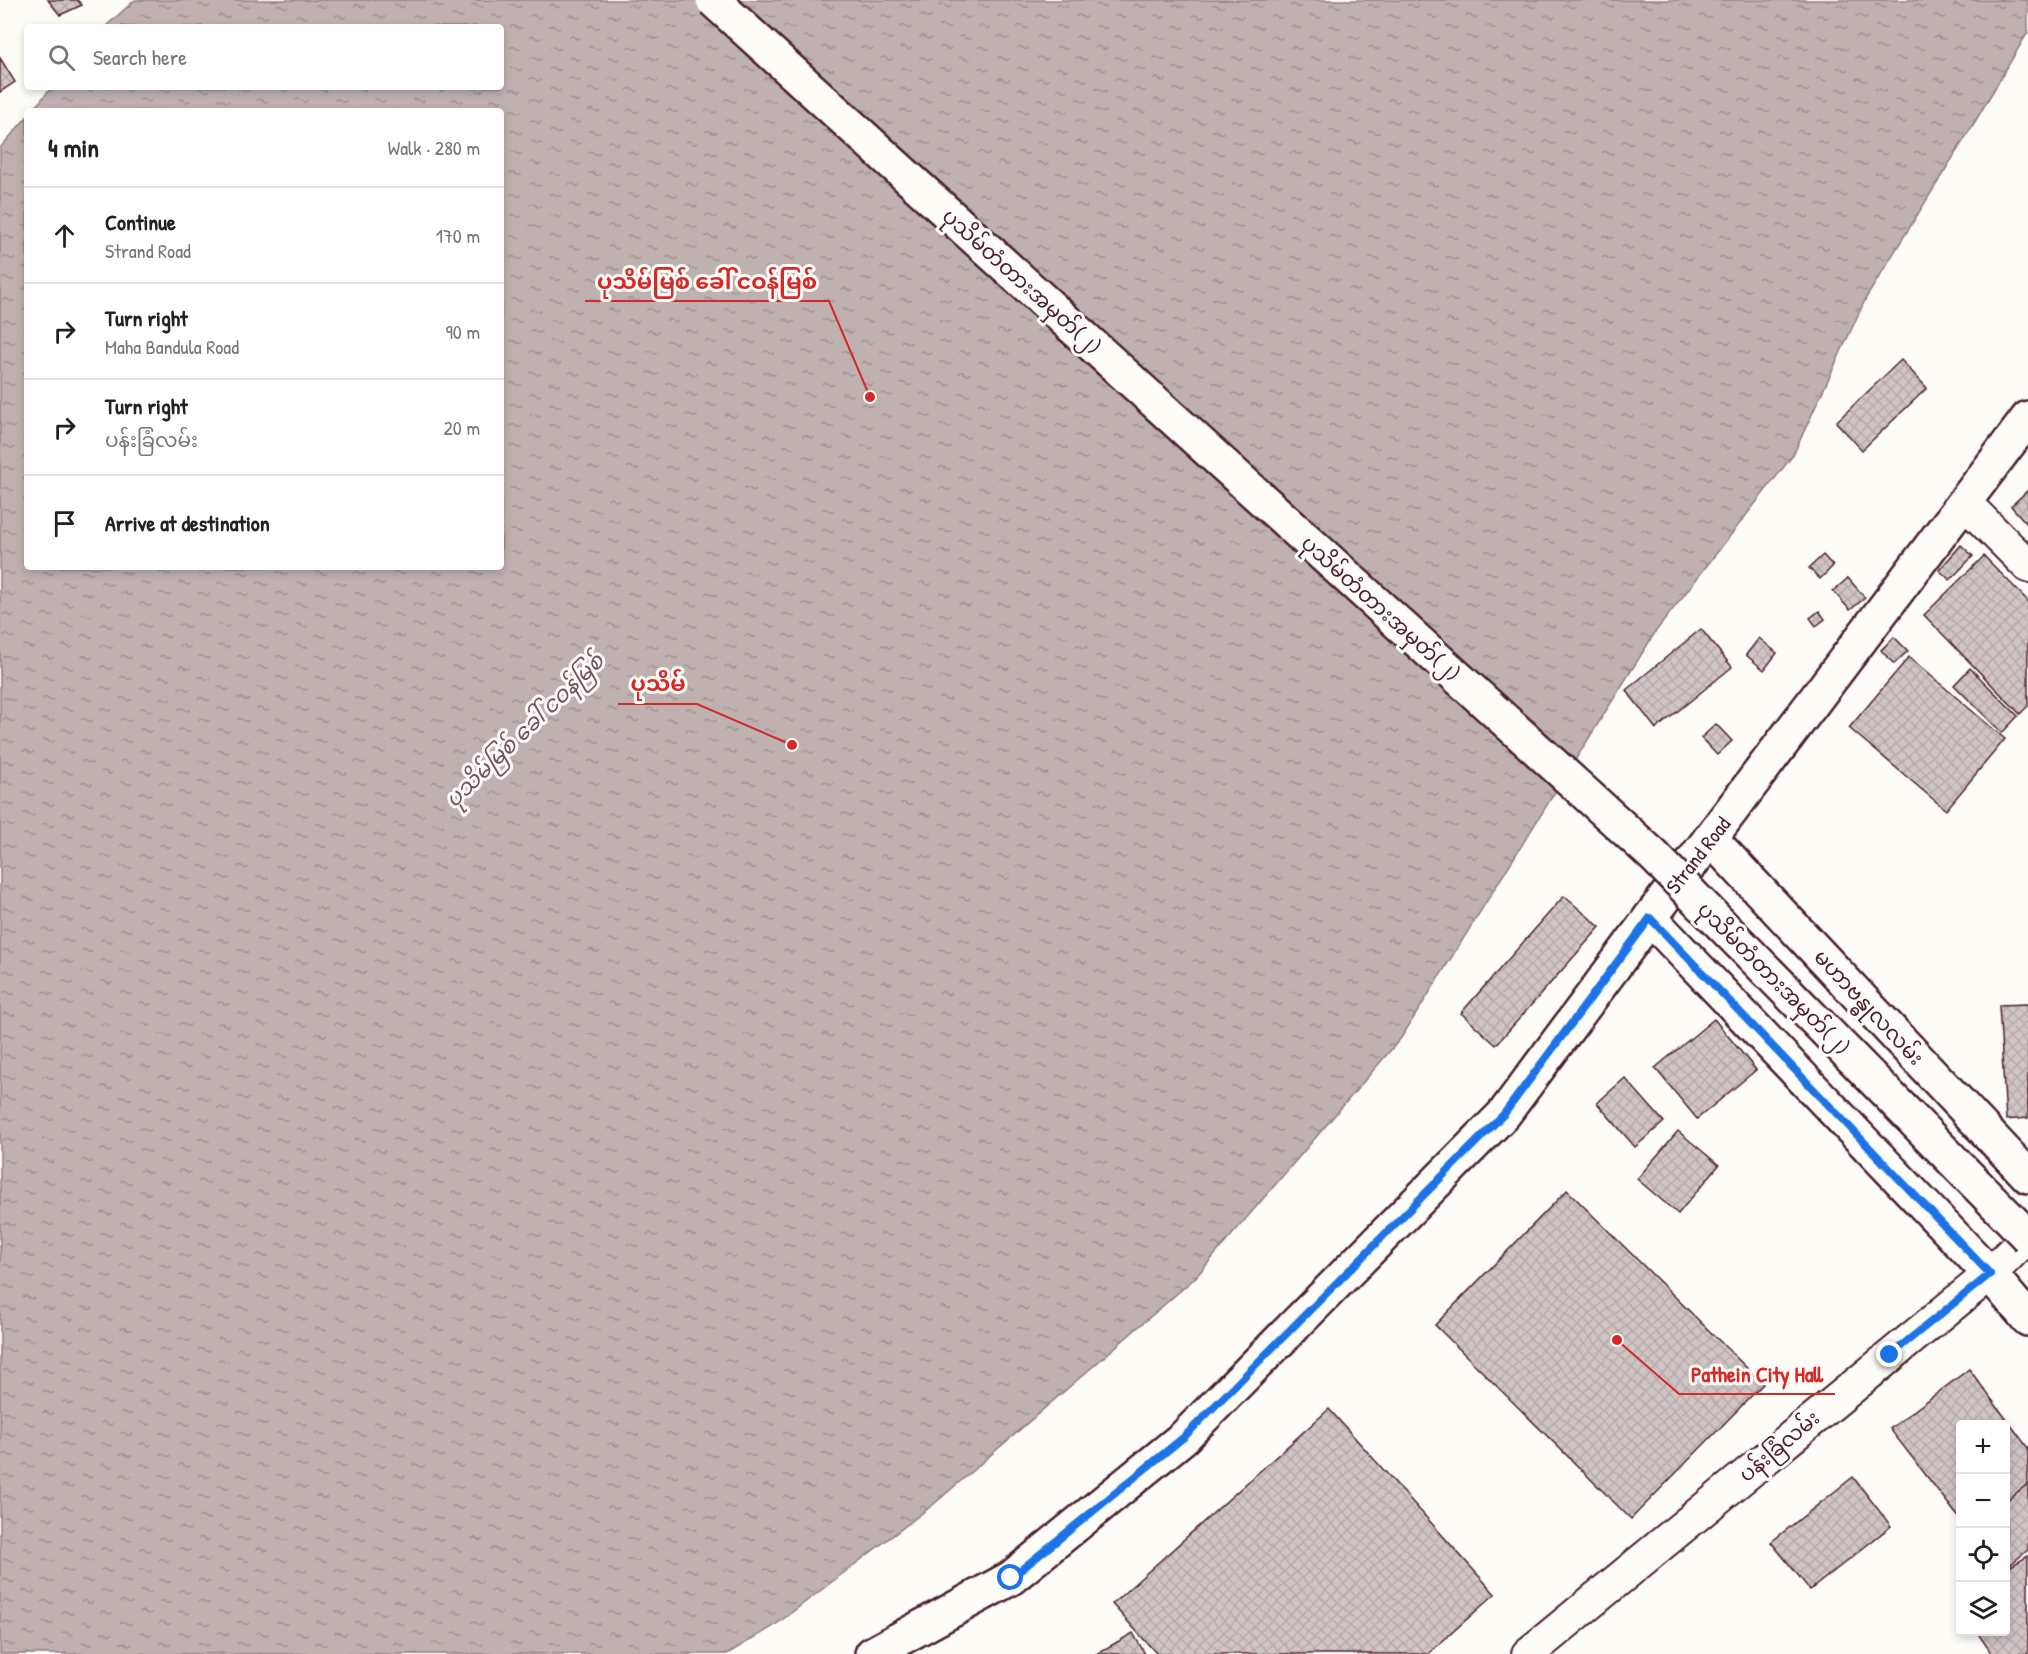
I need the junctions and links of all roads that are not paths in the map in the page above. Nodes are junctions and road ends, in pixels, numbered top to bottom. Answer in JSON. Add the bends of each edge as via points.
{"nodes":[{"id":1,"x":714,"y":0,"type":"edge"},
{"id":2,"x":2028,"y":418,"type":"edge"},
{"id":3,"x":1964,"y":502,"type":"junction"},
{"id":4,"x":2028,"y":567,"type":"edge"},
{"id":5,"x":1711,"y":839,"type":"junction"},
{"id":6,"x":1650,"y":918,"type":"junction"},
{"id":7,"x":2028,"y":1176,"type":"edge"},
{"id":8,"x":2028,"y":1237,"type":"edge"},
{"id":9,"x":1990,"y":1274,"type":"junction"},
{"id":10,"x":2028,"y":1318,"type":"edge"},
{"id":11,"x":872,"y":1654,"type":"edge"},
{"id":12,"x":1528,"y":1654,"type":"edge"}],
"edges":[{"from":1,"to":8,"type":"street","name":"ပုသိမ်တံတားအမှတ်(၂)","bridge":true,"via":[[1653,855]]},
{"from":2,"to":3,"type":"street","name":"Strand Road"},
{"from":3,"to":4,"type":"street"},
{"from":3,"to":5,"type":"street","name":"Strand Road"},
{"from":5,"to":6,"type":"street","name":"Strand Road"},
{"from":5,"to":7,"type":"street","name":"မဟာဗန္ဓုလလမ်း"},
{"from":6,"to":9,"type":"street"},
{"from":6,"to":11,"type":"street","name":"Strand Road","via":[[1504,1114],[1184,1437],[1011,1578]]},
{"from":8,"to":9,"type":"street","name":"ပန်းခြံလမ်း"},
{"from":9,"to":10,"type":"street"},
{"from":9,"to":12,"type":"street","name":"ပန်းခြံလမ်း"}]}
